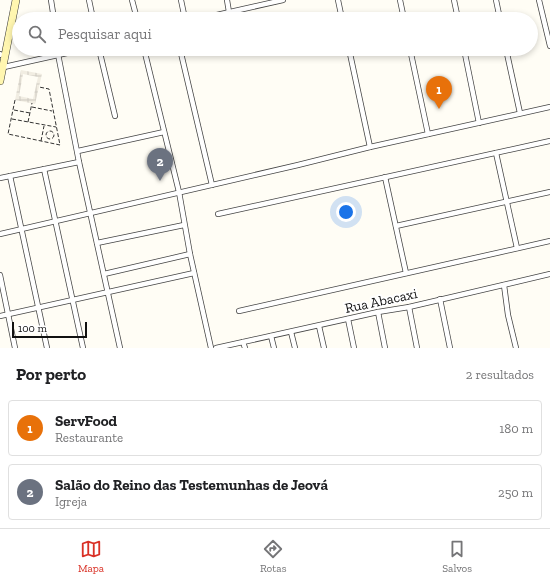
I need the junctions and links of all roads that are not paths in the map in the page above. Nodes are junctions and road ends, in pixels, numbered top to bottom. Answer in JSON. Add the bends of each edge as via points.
{"nodes":[{"id":1,"x":16,"y":0,"type":"edge"},
{"id":2,"x":51,"y":0,"type":"edge"},
{"id":3,"x":89,"y":0,"type":"edge"},
{"id":4,"x":132,"y":0,"type":"edge"},
{"id":5,"x":181,"y":0,"type":"edge"},
{"id":6,"x":227,"y":0,"type":"edge"},
{"id":7,"x":283,"y":0,"type":"edge"},
{"id":8,"x":338,"y":0,"type":"edge"},
{"id":9,"x":400,"y":0,"type":"edge"},
{"id":10,"x":454,"y":0,"type":"edge"},
{"id":11,"x":496,"y":0,"type":"edge"},
{"id":12,"x":539,"y":0,"type":"edge"},
{"id":13,"x":273,"y":1,"type":"edge"},
{"id":14,"x":13,"y":12,"type":"edge"},
{"id":15,"x":53,"y":12,"type":"edge"},
{"id":16,"x":92,"y":12,"type":"edge"},
{"id":17,"x":135,"y":12,"type":"edge"},
{"id":18,"x":184,"y":12,"type":"edge"},
{"id":19,"x":229,"y":12,"type":"joint"},
{"id":20,"x":341,"y":12,"type":"edge"},
{"id":21,"x":403,"y":12,"type":"edge"},
{"id":22,"x":457,"y":12,"type":"edge"},
{"id":23,"x":499,"y":12,"type":"edge"},
{"id":24,"x":12,"y":15,"type":"edge"},
{"id":25,"x":550,"y":46,"type":"edge"},
{"id":26,"x":1,"y":55,"type":"edge"},
{"id":27,"x":58,"y":56,"type":"joint"},
{"id":28,"x":100,"y":56,"type":"edge"},
{"id":29,"x":146,"y":56,"type":"edge"},
{"id":30,"x":182,"y":56,"type":"edge"},
{"id":31,"x":350,"y":56,"type":"edge"},
{"id":32,"x":411,"y":56,"type":"edge"},
{"id":33,"x":465,"y":56,"type":"edge"},
{"id":34,"x":508,"y":56,"type":"edge"},
{"id":35,"x":4,"y":67,"type":"junction"},
{"id":36,"x":0,"y":81,"type":"edge"},
{"id":37,"x":550,"y":107,"type":"edge"},
{"id":38,"x":520,"y":113,"type":"junction"},
{"id":39,"x":115,"y":116,"type":"dead end"},
{"id":40,"x":479,"y":123,"type":"junction"},
{"id":41,"x":164,"y":132,"type":"junction"},
{"id":42,"x":428,"y":134,"type":"junction"},
{"id":43,"x":550,"y":141,"type":"edge"},
{"id":44,"x":370,"y":147,"type":"junction"},
{"id":45,"x":78,"y":151,"type":"junction"},
{"id":46,"x":496,"y":153,"type":"junction"},
{"id":47,"x":79,"y":162,"type":"junction"},
{"id":48,"x":44,"y":169,"type":"junction"},
{"id":49,"x":10,"y":176,"type":"junction"},
{"id":50,"x":385,"y":177,"type":"junction"},
{"id":51,"x":0,"y":178,"type":"edge"},
{"id":52,"x":212,"y":185,"type":"junction"},
{"id":53,"x":179,"y":192,"type":"junction"},
{"id":54,"x":550,"y":192,"type":"edge"},
{"id":55,"x":507,"y":201,"type":"junction"},
{"id":56,"x":90,"y":214,"type":"junction"},
{"id":57,"x":218,"y":214,"type":"dead end"},
{"id":58,"x":54,"y":222,"type":"junction"},
{"id":59,"x":184,"y":225,"type":"junction"},
{"id":60,"x":396,"y":226,"type":"junction"},
{"id":61,"x":21,"y":230,"type":"junction"},
{"id":62,"x":0,"y":234,"type":"edge"},
{"id":63,"x":550,"y":241,"type":"edge"},
{"id":64,"x":97,"y":243,"type":"junction"},
{"id":65,"x":517,"y":248,"type":"junction"},
{"id":66,"x":190,"y":254,"type":"junction"},
{"id":67,"x":194,"y":273,"type":"junction"},
{"id":68,"x":406,"y":273,"type":"junction"},
{"id":69,"x":104,"y":274,"type":"junction"},
{"id":70,"x":550,"y":274,"type":"edge"},
{"id":71,"x":0,"y":275,"type":"edge"},
{"id":72,"x":504,"y":285,"type":"junction"},
{"id":73,"x":108,"y":293,"type":"junction"},
{"id":74,"x":440,"y":298,"type":"junction"},
{"id":75,"x":72,"y":301,"type":"junction"},
{"id":76,"x":38,"y":307,"type":"junction"},
{"id":77,"x":409,"y":307,"type":"junction"},
{"id":78,"x":239,"y":311,"type":"dead end"},
{"id":79,"x":378,"y":312,"type":"junction"},
{"id":80,"x":9,"y":314,"type":"junction"},
{"id":81,"x":0,"y":316,"type":"edge"},
{"id":82,"x":348,"y":319,"type":"junction"},
{"id":83,"x":319,"y":326,"type":"junction"},
{"id":84,"x":291,"y":332,"type":"junction"},
{"id":85,"x":271,"y":336,"type":"junction"},
{"id":86,"x":243,"y":342,"type":"junction"},
{"id":87,"x":15,"y":348,"type":"edge"},
{"id":88,"x":47,"y":348,"type":"edge"},
{"id":89,"x":83,"y":348,"type":"edge"},
{"id":90,"x":120,"y":348,"type":"edge"},
{"id":91,"x":211,"y":348,"type":"edge"},
{"id":92,"x":216,"y":348,"type":"edge"},
{"id":93,"x":245,"y":348,"type":"edge"},
{"id":94,"x":274,"y":348,"type":"edge"},
{"id":95,"x":295,"y":348,"type":"edge"},
{"id":96,"x":324,"y":348,"type":"edge"},
{"id":97,"x":354,"y":348,"type":"edge"},
{"id":98,"x":386,"y":348,"type":"edge"},
{"id":99,"x":417,"y":348,"type":"edge"},
{"id":100,"x":450,"y":348,"type":"edge"},
{"id":101,"x":516,"y":348,"type":"edge"}],
"edges":[{"from":1,"to":14,"type":"street"},
{"from":2,"to":15,"type":"street"},
{"from":3,"to":16,"type":"street"},
{"from":4,"to":17,"type":"street"},
{"from":5,"to":18,"type":"street"},
{"from":6,"to":19,"type":"street"},
{"from":7,"to":13,"type":"street"},
{"from":8,"to":20,"type":"street"},
{"from":9,"to":21,"type":"street"},
{"from":10,"to":22,"type":"street"},
{"from":11,"to":23,"type":"street"},
{"from":12,"to":25,"type":"street"},
{"from":13,"to":19,"type":"street"},
{"from":24,"to":26,"type":"street"},
{"from":26,"to":35,"type":"street"},
{"from":27,"to":35,"type":"street"},
{"from":27,"to":45,"type":"street"},
{"from":28,"to":39,"type":"street"},
{"from":29,"to":41,"type":"street"},
{"from":30,"to":52,"type":"street"},
{"from":31,"to":44,"type":"street"},
{"from":32,"to":42,"type":"street"},
{"from":33,"to":40,"type":"street"},
{"from":34,"to":38,"type":"street"},
{"from":35,"to":36,"type":"street"},
{"from":37,"to":38,"type":"street"},
{"from":38,"to":40,"type":"street"},
{"from":40,"to":42,"type":"street"},
{"from":41,"to":45,"type":"street"},
{"from":41,"to":53,"type":"street"},
{"from":42,"to":44,"type":"street"},
{"from":43,"to":46,"type":"street"},
{"from":44,"to":52,"type":"street"},
{"from":45,"to":47,"type":"street"},
{"from":46,"to":50,"type":"street"},
{"from":46,"to":55,"type":"street"},
{"from":47,"to":48,"type":"street"},
{"from":47,"to":56,"type":"street"},
{"from":48,"to":49,"type":"street"},
{"from":48,"to":58,"type":"street"},
{"from":49,"to":51,"type":"street"},
{"from":49,"to":61,"type":"street"},
{"from":50,"to":57,"type":"street"},
{"from":50,"to":60,"type":"street"},
{"from":52,"to":53,"type":"street"},
{"from":53,"to":56,"type":"street"},
{"from":53,"to":59,"type":"street"},
{"from":54,"to":55,"type":"street"},
{"from":55,"to":60,"type":"street"},
{"from":55,"to":65,"type":"street"},
{"from":56,"to":58,"type":"street"},
{"from":56,"to":64,"type":"street"},
{"from":58,"to":61,"type":"street"},
{"from":58,"to":75,"type":"street"},
{"from":59,"to":64,"type":"street"},
{"from":59,"to":66,"type":"street"},
{"from":60,"to":68,"type":"street"},
{"from":61,"to":62,"type":"street"},
{"from":61,"to":76,"type":"street"},
{"from":63,"to":65,"type":"street"},
{"from":64,"to":69,"type":"street"},
{"from":65,"to":68,"type":"street"},
{"from":66,"to":67,"type":"street"},
{"from":66,"to":69,"type":"street"},
{"from":67,"to":73,"type":"street"},
{"from":67,"to":91,"type":"street"},
{"from":68,"to":78,"type":"street"},
{"from":69,"to":73,"type":"street"},
{"from":70,"to":72,"type":"street","name":"Rua Abacaxi"},
{"from":71,"to":80,"type":"street"},
{"from":72,"to":74,"type":"street","name":"Rua Abacaxi"},
{"from":72,"to":101,"type":"street"},
{"from":73,"to":75,"type":"street"},
{"from":73,"to":90,"type":"street"},
{"from":74,"to":77,"type":"street","name":"Rua Abacaxi"},
{"from":74,"to":100,"type":"street"},
{"from":75,"to":76,"type":"street"},
{"from":75,"to":89,"type":"street"},
{"from":76,"to":80,"type":"street"},
{"from":76,"to":88,"type":"street"},
{"from":77,"to":79,"type":"street","name":"Rua Abacaxi"},
{"from":77,"to":99,"type":"street"},
{"from":79,"to":82,"type":"street","name":"Rua Abacaxi"},
{"from":79,"to":98,"type":"street"},
{"from":80,"to":81,"type":"street"},
{"from":80,"to":87,"type":"street"},
{"from":82,"to":83,"type":"street","name":"Rua Abacaxi"},
{"from":82,"to":97,"type":"street"},
{"from":83,"to":84,"type":"street","name":"Rua Abacaxi"},
{"from":83,"to":96,"type":"street"},
{"from":84,"to":85,"type":"street","name":"Rua Abacaxi"},
{"from":84,"to":95,"type":"street"},
{"from":85,"to":86,"type":"street","name":"Rua Abacaxi"},
{"from":85,"to":94,"type":"street"},
{"from":86,"to":92,"type":"street","name":"Rua Abacaxi"},
{"from":86,"to":93,"type":"street"}]}
